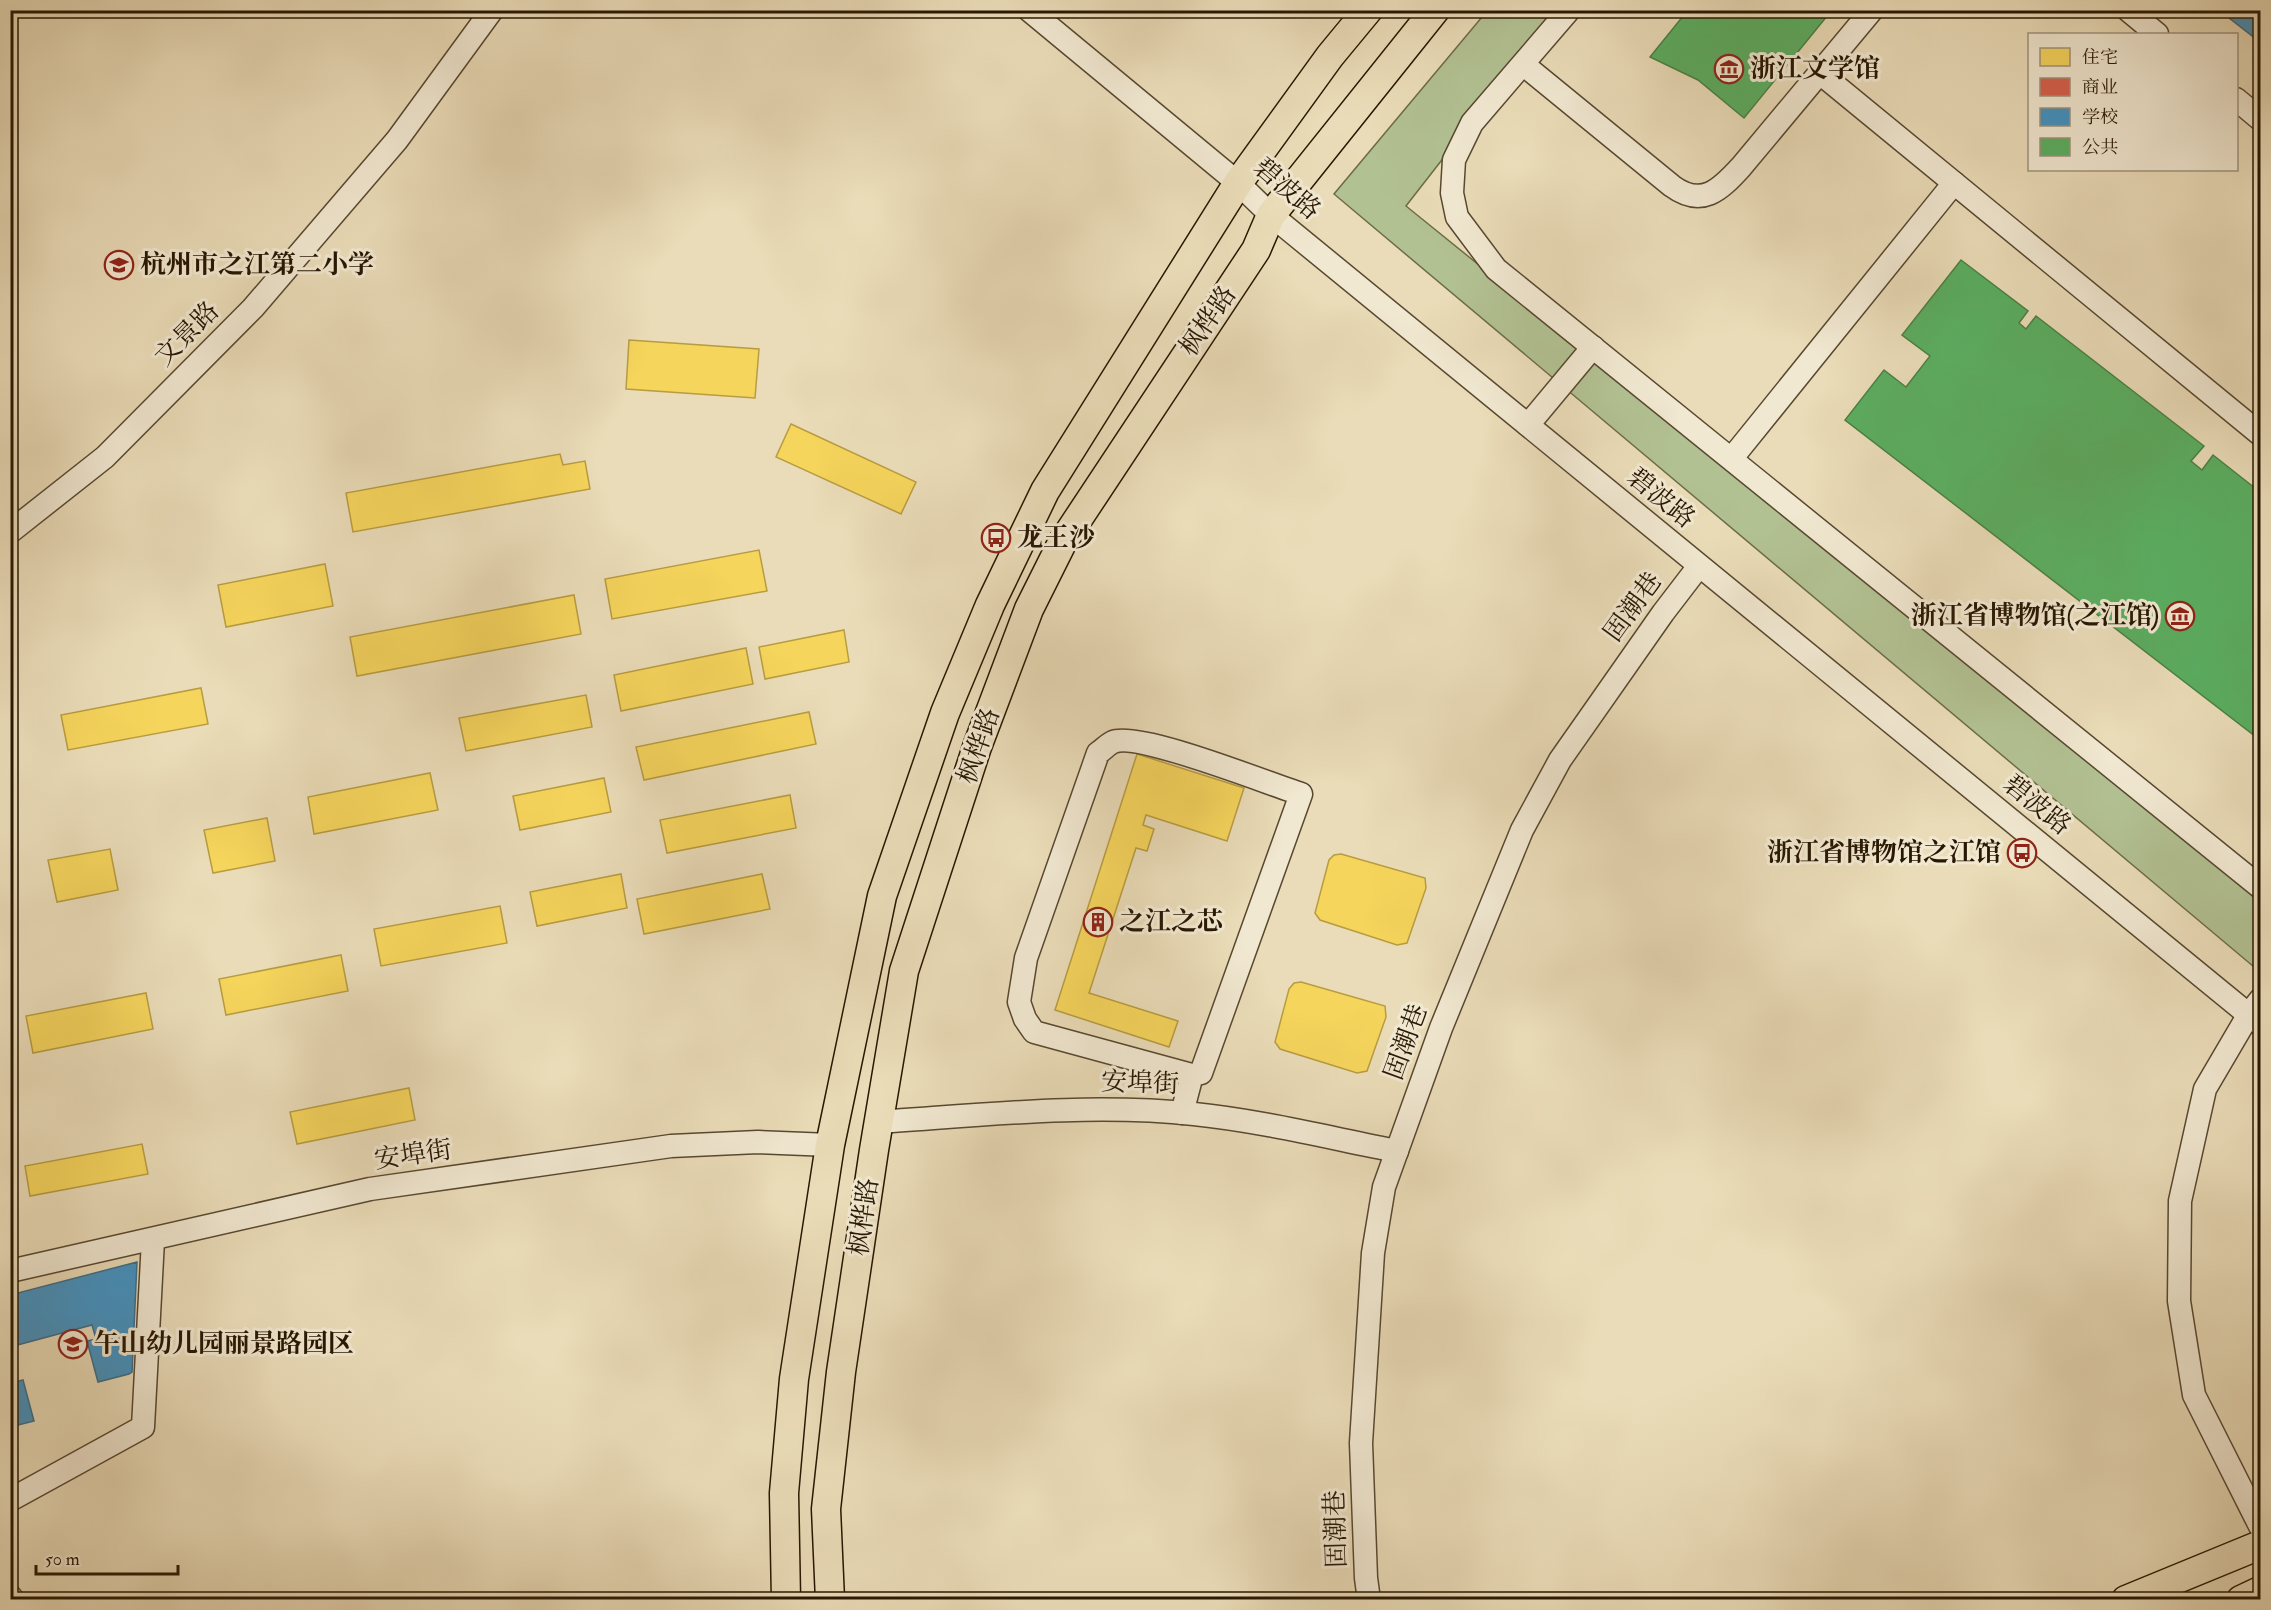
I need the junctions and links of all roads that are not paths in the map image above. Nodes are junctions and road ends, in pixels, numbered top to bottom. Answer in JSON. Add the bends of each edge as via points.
{"nodes":[{"id":1,"x":492,"y":10,"type":"edge"},
{"id":2,"x":1029,"y":10,"type":"edge"},
{"id":3,"x":1368,"y":10,"type":"edge"},
{"id":4,"x":1434,"y":10,"type":"edge"},
{"id":5,"x":1569,"y":10,"type":"edge"},
{"id":6,"x":1872,"y":10,"type":"edge"},
{"id":7,"x":2128,"y":10,"type":"edge"},
{"id":8,"x":2156,"y":33,"type":"edge"},
{"id":9,"x":1524,"y":65,"type":"junction"},
{"id":10,"x":1820,"y":73,"type":"junction"},
{"id":11,"x":2238,"y":101,"type":"edge"},
{"id":12,"x":2260,"y":119,"type":"edge"},
{"id":13,"x":1238,"y":183,"type":"junction"},
{"id":14,"x":1954,"y":183,"type":"junction"},
{"id":15,"x":1271,"y":215,"type":"junction"},
{"id":16,"x":1593,"y":347,"type":"junction"},
{"id":17,"x":1528,"y":425,"type":"junction"},
{"id":18,"x":2260,"y":434,"type":"edge"},
{"id":19,"x":1732,"y":458,"type":"junction"},
{"id":20,"x":10,"y":532,"type":"edge"},
{"id":21,"x":1699,"y":566,"type":"junction"},
{"id":22,"x":2260,"y":886,"type":"edge"},
{"id":23,"x":2257,"y":1013,"type":"edge"},
{"id":24,"x":1192,"y":1075,"type":"junction"},
{"id":25,"x":1182,"y":1113,"type":"junction"},
{"id":26,"x":879,"y":1122,"type":"junction"},
{"id":27,"x":830,"y":1145,"type":"junction"},
{"id":28,"x":1397,"y":1151,"type":"junction"},
{"id":29,"x":153,"y":1240,"type":"junction"},
{"id":30,"x":10,"y":1271,"type":"edge"},
{"id":31,"x":10,"y":1500,"type":"edge"},
{"id":32,"x":2260,"y":1526,"type":"edge"},
{"id":33,"x":2260,"y":1545,"type":"edge"},
{"id":34,"x":2260,"y":1591,"type":"edge"},
{"id":35,"x":786,"y":1599,"type":"edge"},
{"id":36,"x":830,"y":1599,"type":"edge"},
{"id":37,"x":1369,"y":1599,"type":"edge"},
{"id":38,"x":2126,"y":1599,"type":"edge"},
{"id":39,"x":2241,"y":1599,"type":"edge"}],
"edges":[{"from":1,"to":20,"type":"street","name":"文景路","via":[[397,140],[253,308],[105,457]]},
{"from":2,"to":13,"type":"street","name":"碧波路"},
{"from":3,"to":13,"type":"main road","name":"枫桦路"},
{"from":4,"to":15,"type":"main road","name":"枫桦路"},
{"from":5,"to":9,"type":"street"},
{"from":6,"to":10,"type":"street"},
{"from":7,"to":8,"type":"street"},
{"from":9,"to":10,"type":"street","via":[[1672,186],[1683,194],[1701,196],[1720,190]]},
{"from":9,"to":16,"type":"street","via":[[1472,123],[1454,160],[1452,193],[1457,217],[1496,268]]},
{"from":10,"to":14,"type":"street"},
{"from":11,"to":12,"type":"street"},
{"from":13,"to":15,"type":"street","name":"碧波路"},
{"from":13,"to":27,"type":"main road","name":"枫桦路","via":[[1045,491],[990,605],[945,713],[882,896]]},
{"from":14,"to":18,"type":"street"},
{"from":14,"to":19,"type":"street"},
{"from":15,"to":17,"type":"street","name":"碧波路"},
{"from":15,"to":26,"type":"main road","name":"枫桦路","via":[[1256,250],[1062,543],[1029,609],[977,747],[904,971]]},
{"from":16,"to":17,"type":"street"},
{"from":16,"to":19,"type":"street"},
{"from":17,"to":21,"type":"street","name":"碧波路"},
{"from":19,"to":22,"type":"street"},
{"from":21,"to":23,"type":"street","name":"碧波路"},
{"from":21,"to":28,"type":"street","name":"固潮巷","via":[[1560,760],[1522,830],[1441,1028]]},
{"from":23,"to":32,"type":"street","via":[[2205,1089],[2180,1201],[2179,1301],[2194,1395]]},
{"from":24,"to":24,"type":"street","via":[[1201,1073],[1301,794],[1167,749],[1135,741],[1114,741],[1098,753],[1026,958],[1019,1002],[1034,1032]]},
{"from":24,"to":25,"type":"street"},
{"from":25,"to":26,"type":"street","name":"安埠街","via":[[1109,1109]]},
{"from":25,"to":28,"type":"street","name":"安埠街"},
{"from":26,"to":36,"type":"main road","name":"枫桦路","via":[[841,1372],[826,1509]]},
{"from":27,"to":29,"type":"street","name":"安埠街","via":[[758,1142],[671,1146],[370,1190]]},
{"from":27,"to":35,"type":"main road","name":"枫桦路","via":[[794,1379],[784,1493]]},
{"from":28,"to":37,"type":"street","name":"固潮巷","via":[[1384,1188],[1373,1253],[1363,1395],[1363,1512]]},
{"from":29,"to":30,"type":"street","name":"安埠街"},
{"from":29,"to":31,"type":"street","via":[[143,1427]]},
{"from":33,"to":38,"type":"main road"},
{"from":34,"to":39,"type":"main road"}]}
